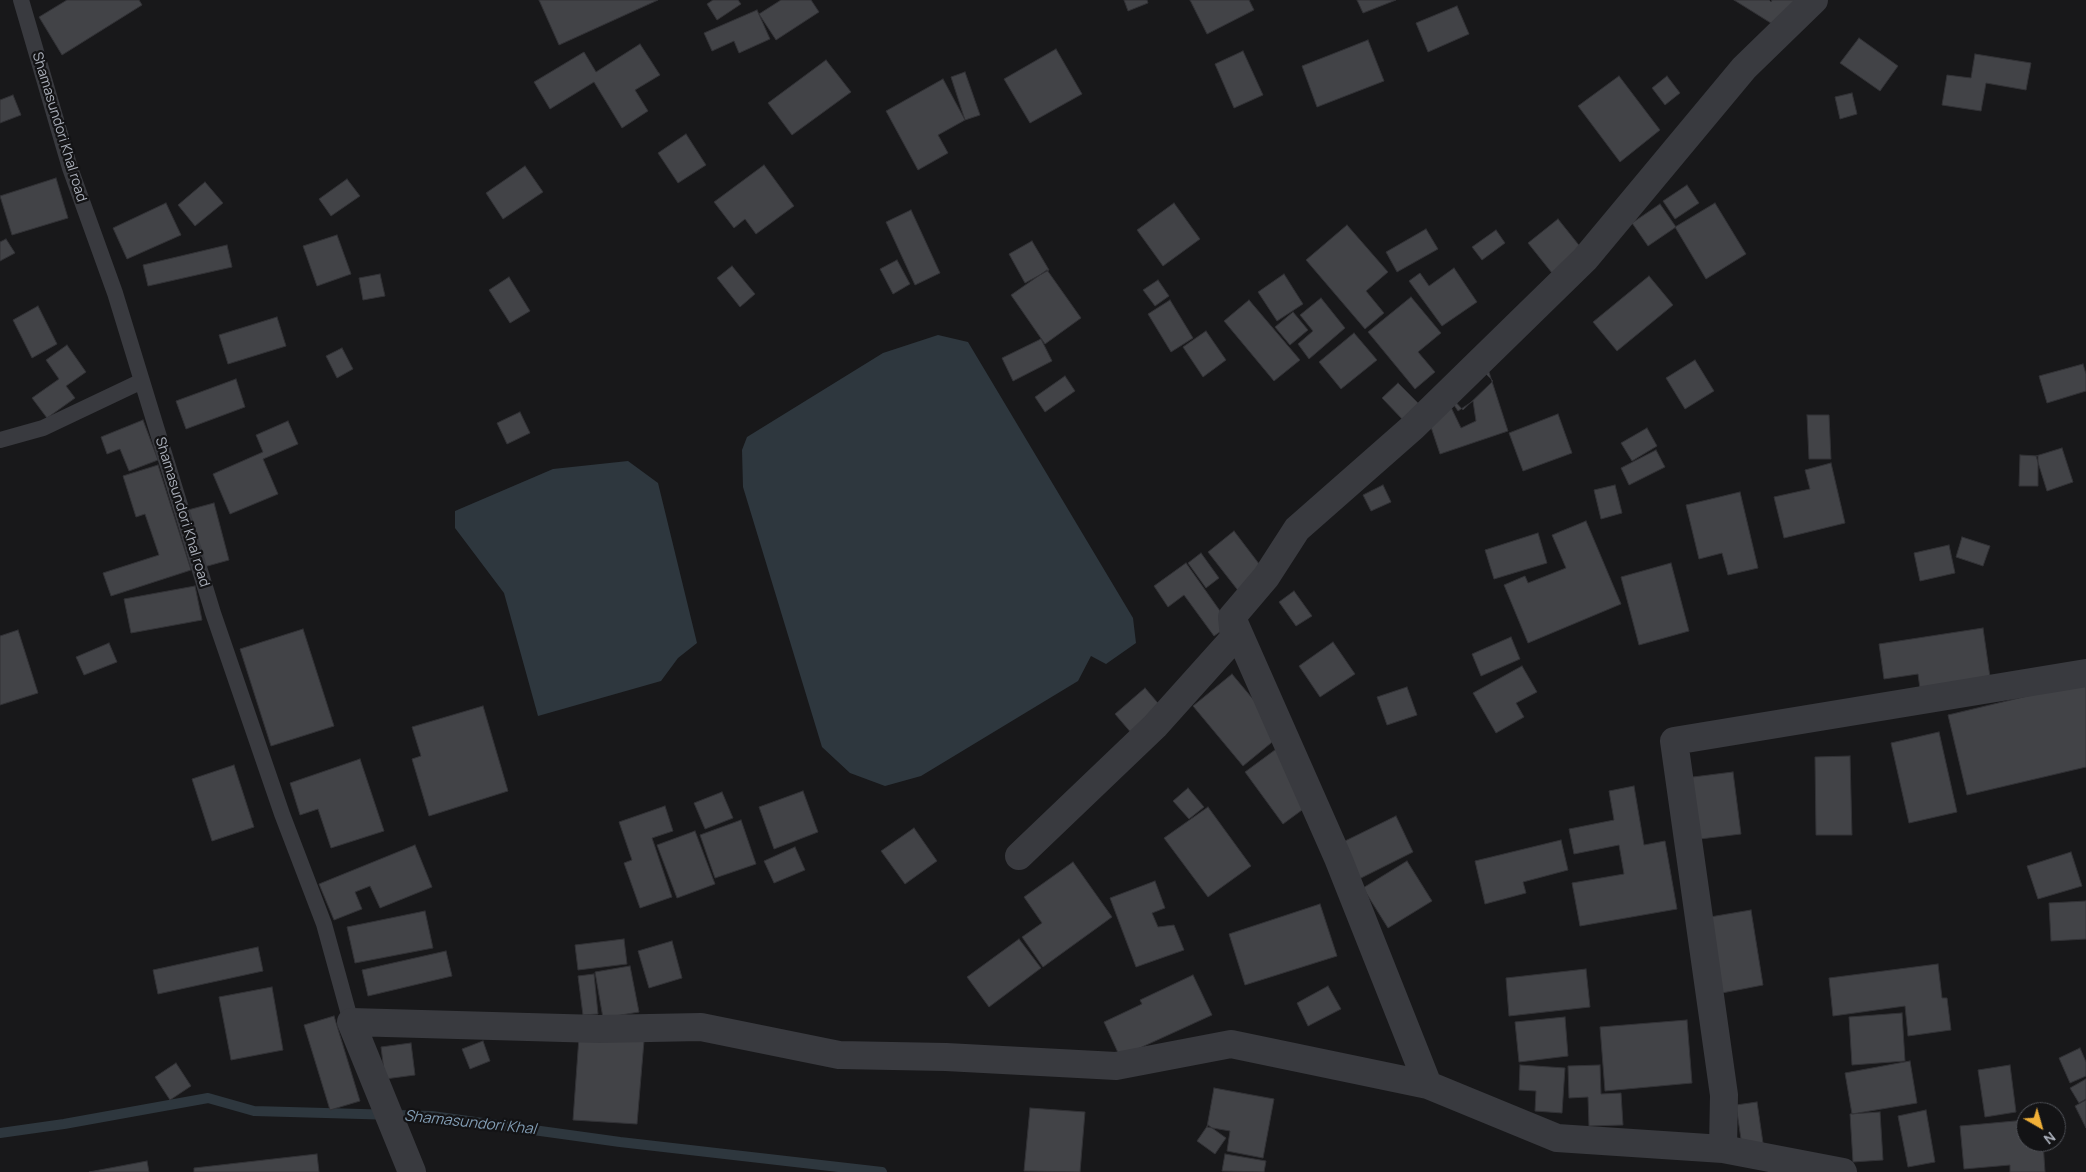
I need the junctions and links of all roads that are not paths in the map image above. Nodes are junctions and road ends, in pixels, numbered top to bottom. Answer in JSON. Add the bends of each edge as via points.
{"nodes":[{"id":1,"x":21,"y":0,"type":"edge"},
{"id":2,"x":1814,"y":0,"type":"edge"},
{"id":3,"x":142,"y":381,"type":"junction"},
{"id":4,"x":0,"y":440,"type":"edge"},
{"id":5,"x":1232,"y":617,"type":"junction"},
{"id":6,"x":2086,"y":673,"type":"edge"},
{"id":7,"x":1019,"y":856,"type":"dead end"},
{"id":8,"x":351,"y":1022,"type":"junction"},
{"id":9,"x":1428,"y":1085,"type":"junction"},
{"id":10,"x":1723,"y":1149,"type":"junction"},
{"id":11,"x":412,"y":1172,"type":"edge"},
{"id":12,"x":1843,"y":1172,"type":"edge"}],
"edges":[{"from":1,"to":3,"type":"lane","name":"Shamasundori Khal road","via":[[70,168],[115,293]]},
{"from":2,"to":5,"type":"street","via":[[1744,68],[1585,259],[1413,427],[1297,529],[1266,577]]},
{"from":3,"to":4,"type":"lane","via":[[43,428]]},
{"from":3,"to":8,"type":"lane","name":"Shamasundori Khal road","via":[[213,613],[282,814],[324,924]]},
{"from":5,"to":7,"type":"street","via":[[1234,638],[1155,726]]},
{"from":5,"to":9,"type":"street","via":[[1338,858]]},
{"from":6,"to":10,"type":"street","via":[[1674,742],[1724,1095]]},
{"from":8,"to":9,"type":"street","via":[[598,1029],[701,1027],[839,1055],[1116,1066],[1230,1044]]},
{"from":8,"to":11,"type":"street"},
{"from":9,"to":10,"type":"street","via":[[1557,1138]]},
{"from":10,"to":12,"type":"street"}]}
